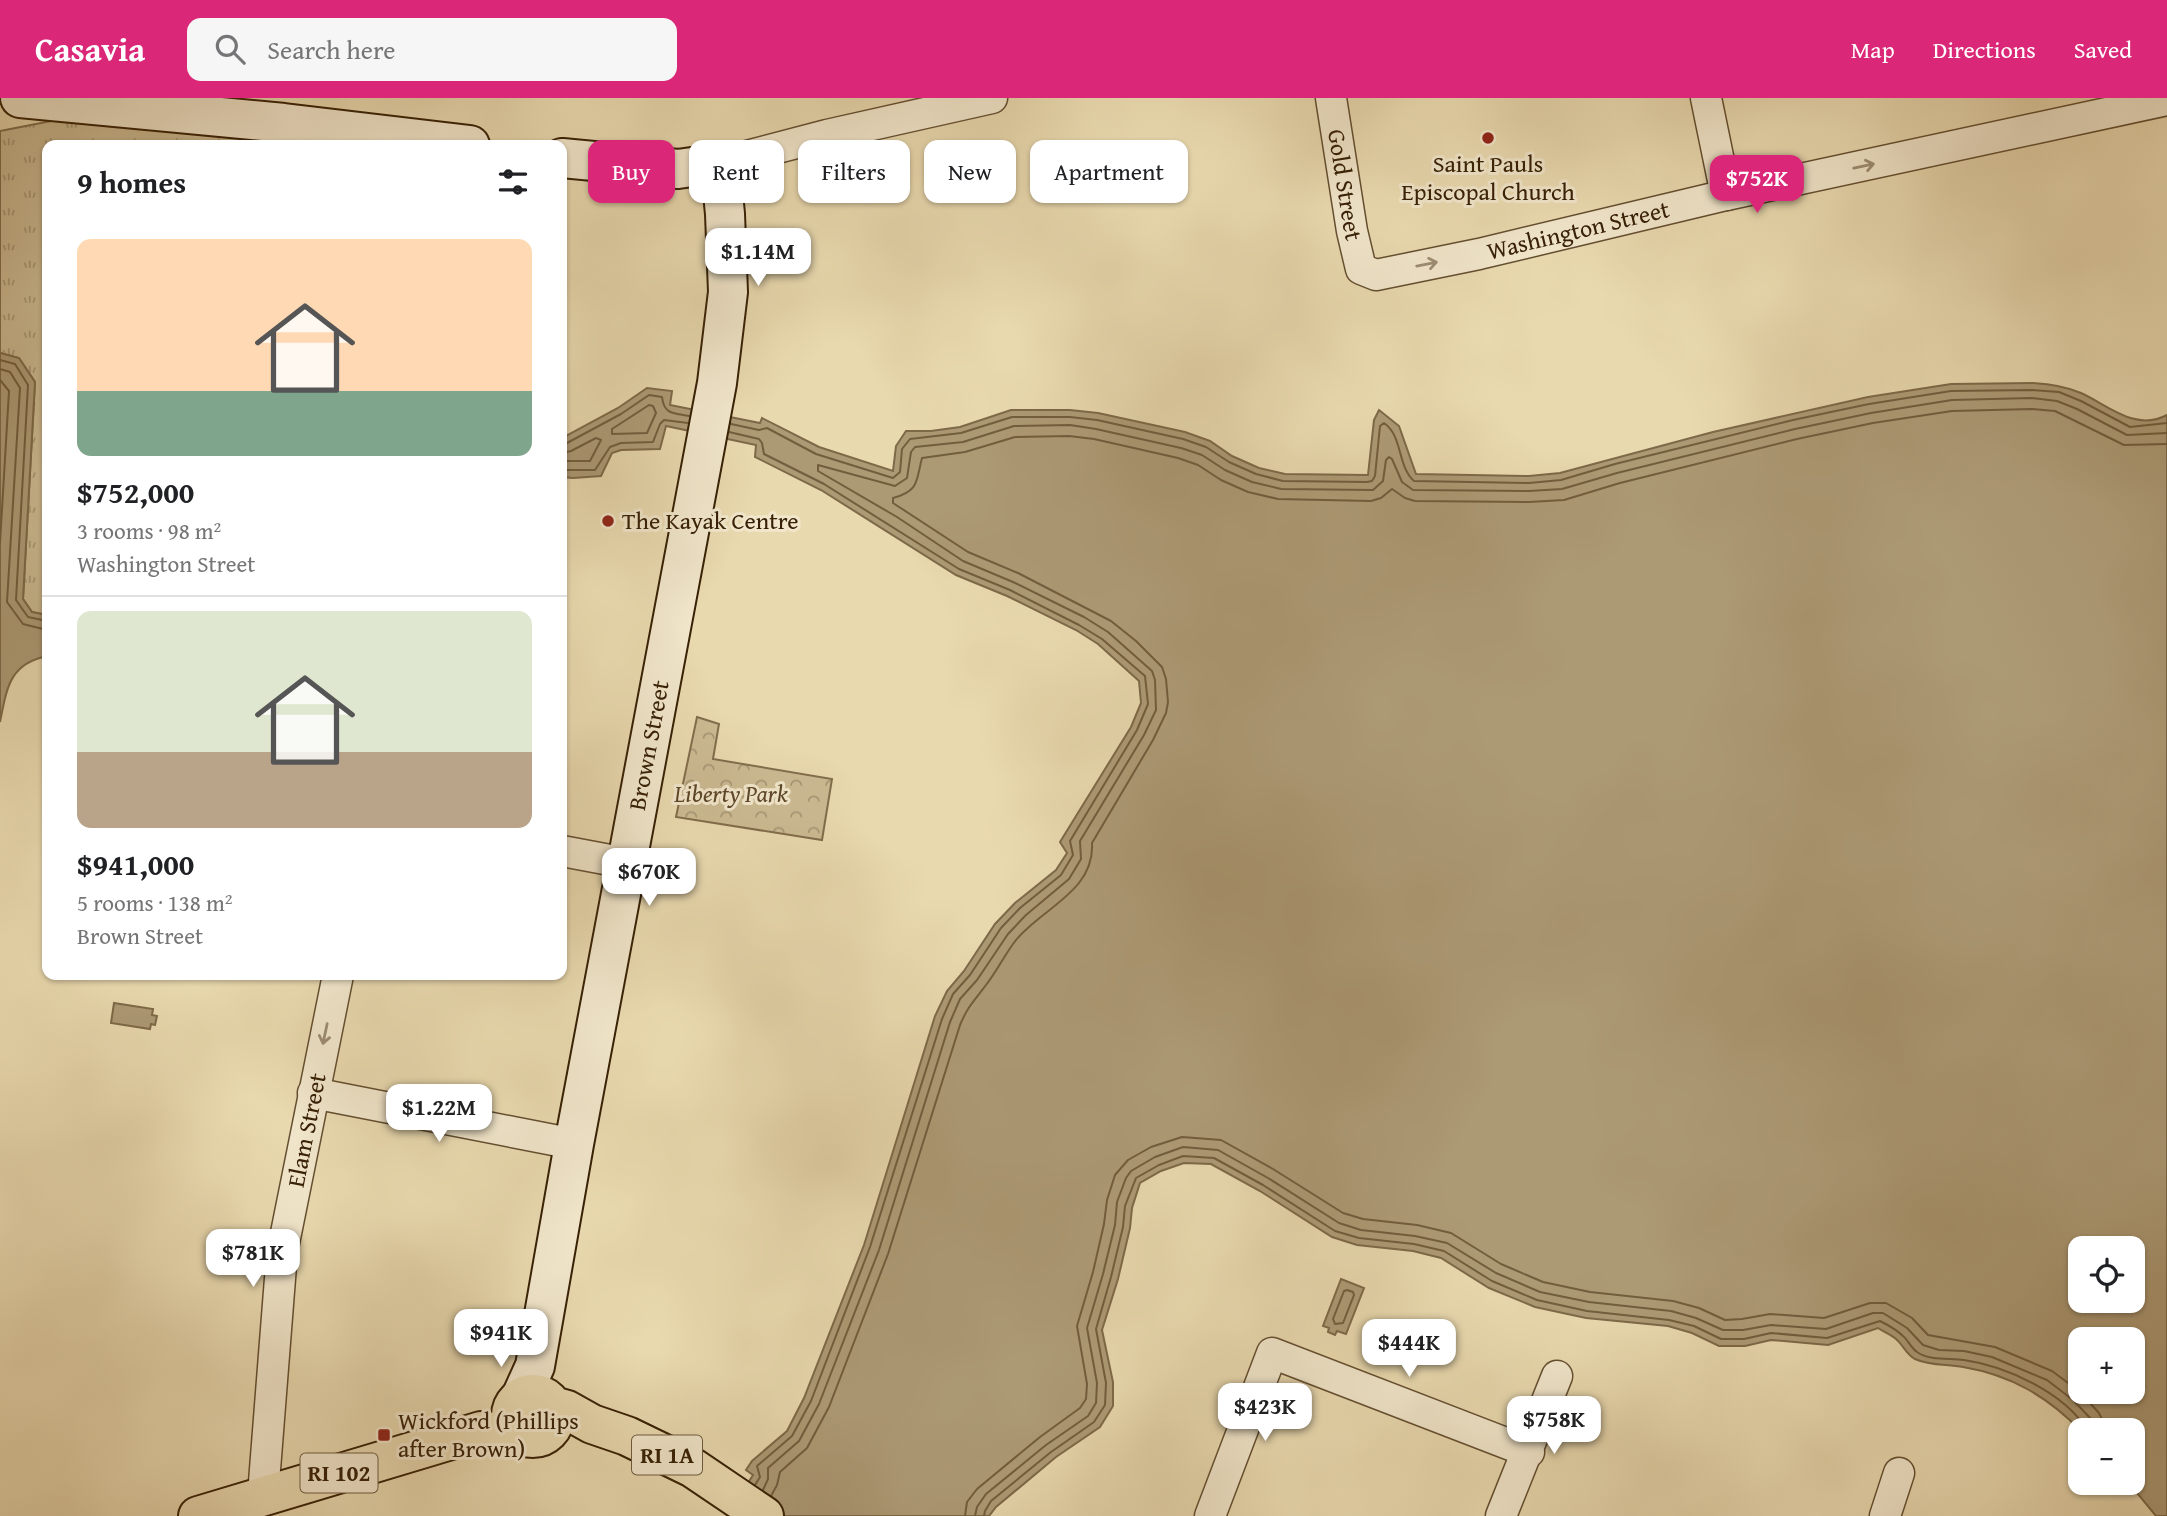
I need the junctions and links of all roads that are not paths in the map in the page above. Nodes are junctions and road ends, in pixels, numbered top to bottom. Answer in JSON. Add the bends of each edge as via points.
{"nodes":[{"id":1,"x":20,"y":98,"type":"edge"},
{"id":2,"x":992,"y":98,"type":"edge"},
{"id":3,"x":1331,"y":98,"type":"edge"},
{"id":4,"x":1706,"y":98,"type":"edge"},
{"id":5,"x":2167,"y":100,"type":"edge"},
{"id":6,"x":92,"y":102,"type":"edge"},
{"id":7,"x":2076,"y":108,"type":"edge"},
{"id":8,"x":428,"y":140,"type":"edge"},
{"id":9,"x":784,"y":146,"type":"edge"},
{"id":10,"x":567,"y":158,"type":"edge"},
{"id":11,"x":689,"y":167,"type":"edge"},
{"id":12,"x":1726,"y":195,"type":"junction"},
{"id":13,"x":724,"y":203,"type":"edge"},
{"id":14,"x":1361,"y":269,"type":"joint"},
{"id":15,"x":567,"y":853,"type":"edge"},
{"id":16,"x":626,"y":863,"type":"junction"},
{"id":17,"x":337,"y":980,"type":"edge"},
{"id":18,"x":313,"y":1093,"type":"junction"},
{"id":19,"x":574,"y":1144,"type":"junction"},
{"id":20,"x":1557,"y":1376,"type":"dead end"},
{"id":21,"x":526,"y":1408,"type":"junction"},
{"id":22,"x":1529,"y":1452,"type":"junction"},
{"id":23,"x":1899,"y":1473,"type":"dead end"},
{"id":24,"x":263,"y":1495,"type":"junction"},
{"id":25,"x":751,"y":1507,"type":"edge"},
{"id":26,"x":198,"y":1516,"type":"edge"},
{"id":27,"x":1210,"y":1516,"type":"edge"},
{"id":28,"x":1501,"y":1516,"type":"edge"},
{"id":29,"x":1885,"y":1516,"type":"edge"}],
"edges":[{"from":1,"to":6,"type":"main road"},
{"from":2,"to":9,"type":"street"},
{"from":3,"to":14,"type":"street","name":"Gold Street"},
{"from":4,"to":12,"type":"street"},
{"from":5,"to":7,"type":"street","name":"Washington Street"},
{"from":6,"to":8,"type":"main road"},
{"from":12,"to":7,"type":"street","name":"Washington Street","one_way":true},
{"from":10,"to":11,"type":"main road"},
{"from":14,"to":12,"type":"street","name":"Washington Street","one_way":true,"via":[[1376,275]]},
{"from":13,"to":16,"type":"main road","name":"Brown Street","via":[[728,292],[710,425]]},
{"from":15,"to":16,"type":"street"},
{"from":16,"to":19,"type":"main road","name":"Brown Street"},
{"from":17,"to":18,"type":"street","name":"Elam Street","one_way":true},
{"from":18,"to":19,"type":"street"},
{"from":18,"to":24,"type":"street","name":"Elam Street","via":[[282,1253]]},
{"from":19,"to":21,"type":"main road","name":"Brown Street"},
{"from":20,"to":22,"type":"street"},
{"from":21,"to":24,"type":"main road","number":"RI 102"},
{"from":21,"to":25,"type":"main road","number":"RI 1A","via":[[567,1410],[627,1436],[693,1468]]},
{"from":22,"to":27,"type":"street","via":[[1272,1353]]},
{"from":22,"to":28,"type":"street"},
{"from":23,"to":29,"type":"street"},
{"from":24,"to":26,"type":"main road","number":"RI 102"}]}
